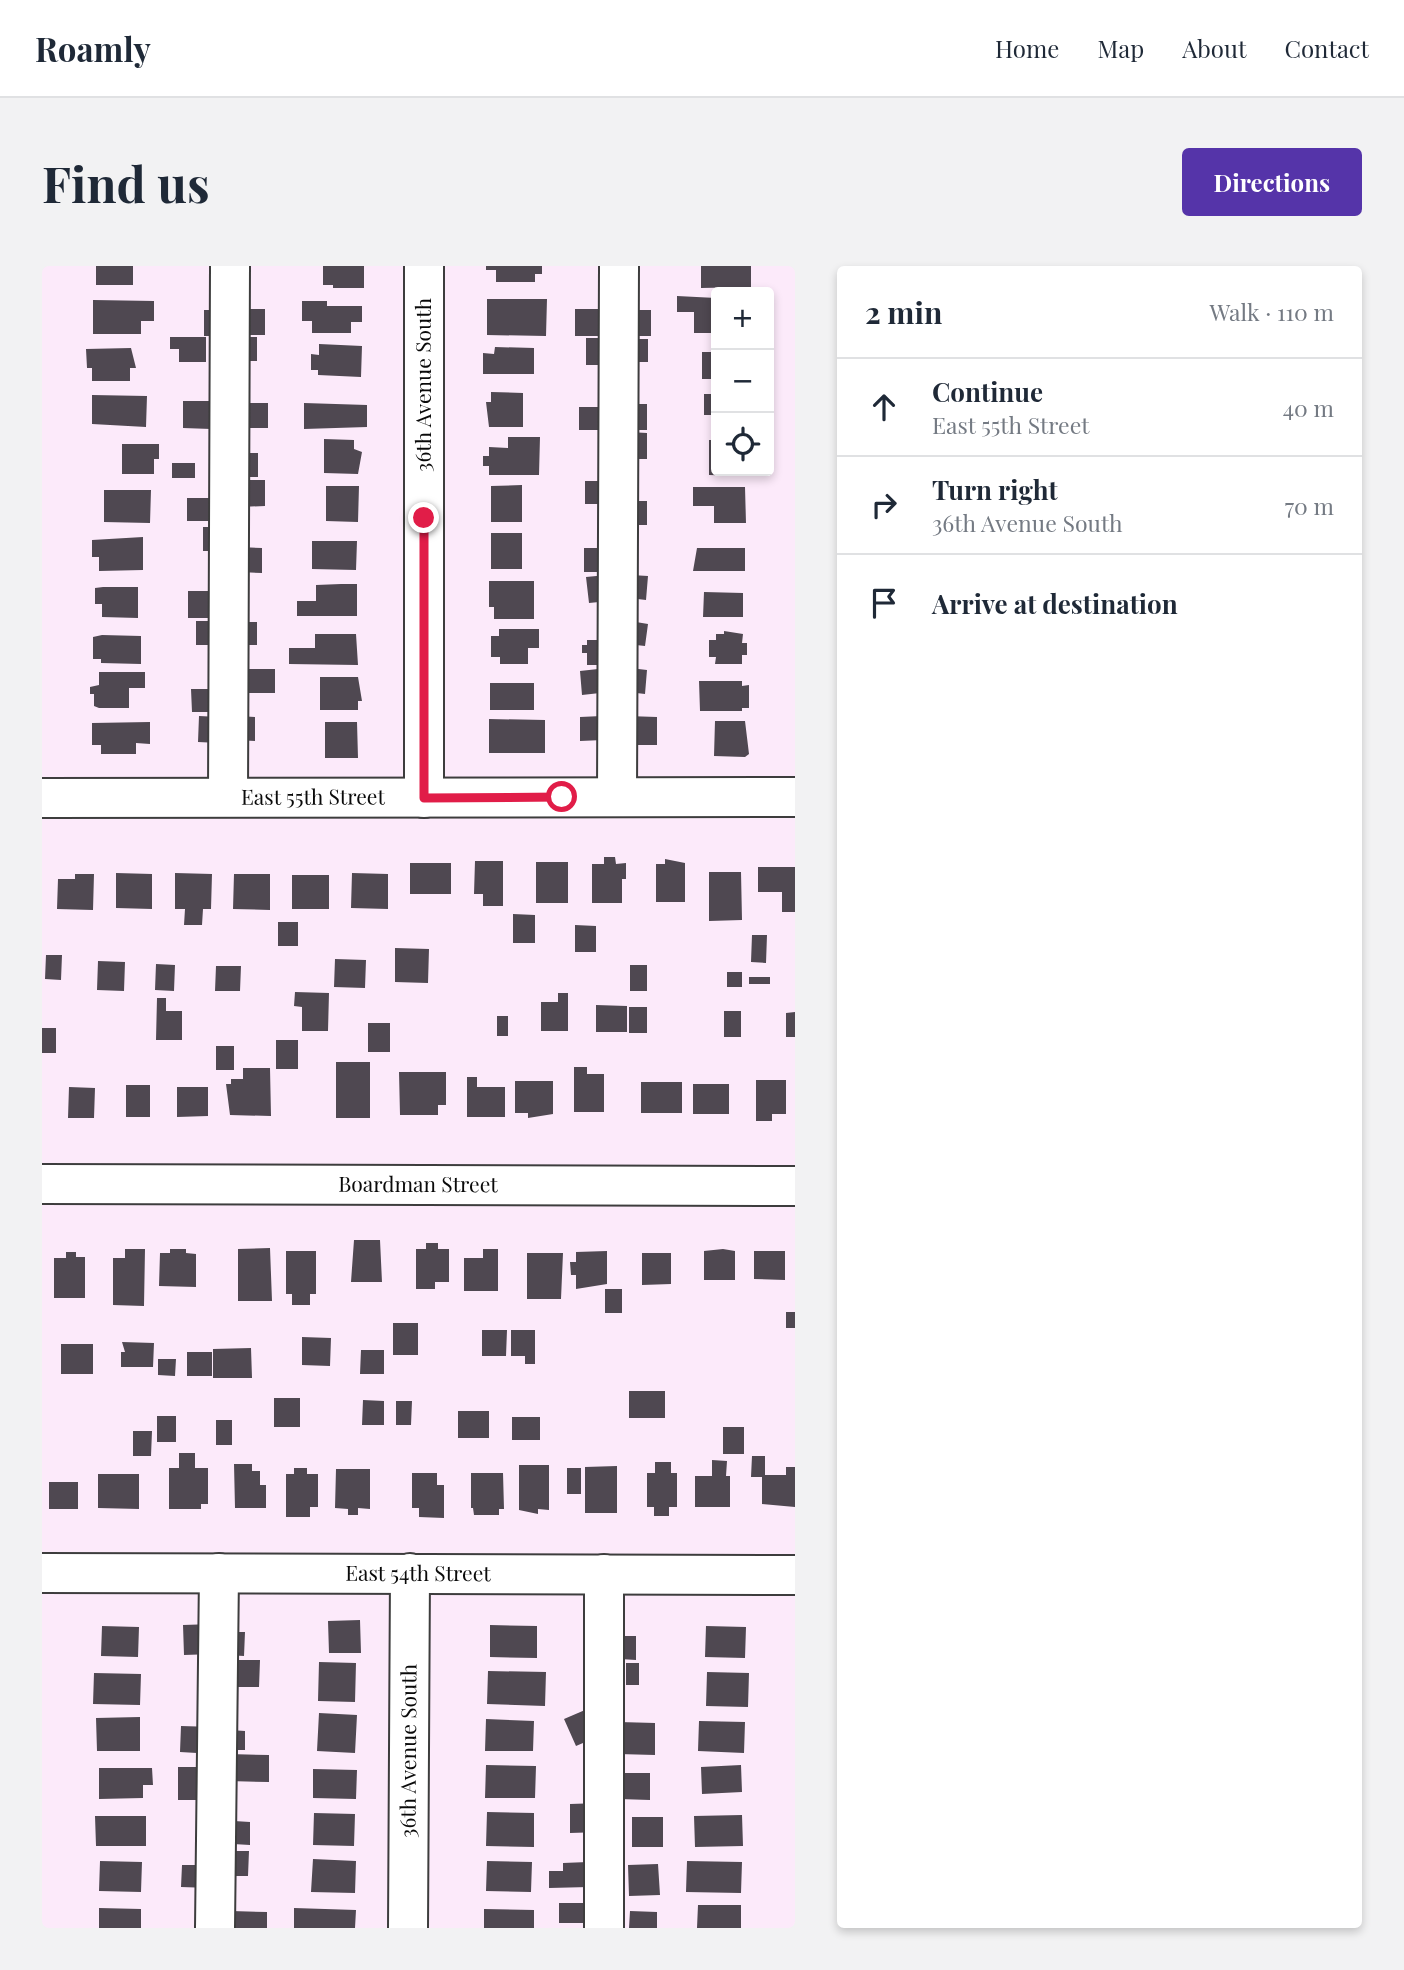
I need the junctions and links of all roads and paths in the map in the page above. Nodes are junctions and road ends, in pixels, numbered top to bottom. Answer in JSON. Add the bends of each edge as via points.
{"nodes":[{"id":1,"x":230,"y":266,"type":"edge"},
{"id":2,"x":424,"y":266,"type":"edge"},
{"id":3,"x":619,"y":266,"type":"edge"},
{"id":4,"x":228,"y":797,"type":"junction"},
{"id":5,"x":617,"y":797,"type":"junction"},
{"id":6,"x":795,"y":797,"type":"edge"},
{"id":7,"x":42,"y":798,"type":"edge"},
{"id":8,"x":424,"y":798,"type":"junction"},
{"id":9,"x":42,"y":1184,"type":"edge"},
{"id":10,"x":795,"y":1186,"type":"edge"},
{"id":11,"x":42,"y":1573,"type":"edge"},
{"id":12,"x":219,"y":1573,"type":"junction"},
{"id":13,"x":410,"y":1573,"type":"junction"},
{"id":14,"x":604,"y":1574,"type":"junction"},
{"id":15,"x":795,"y":1575,"type":"edge"},
{"id":16,"x":215,"y":1928,"type":"edge"},
{"id":17,"x":408,"y":1928,"type":"edge"},
{"id":18,"x":604,"y":1928,"type":"edge"}],
"edges":[{"from":1,"to":4,"type":"street"},
{"from":2,"to":8,"type":"street","name":"36th Avenue South"},
{"from":3,"to":5,"type":"street"},
{"from":4,"to":7,"type":"street","name":"East 55th Street"},
{"from":4,"to":8,"type":"street","name":"East 55th Street"},
{"from":5,"to":6,"type":"street","name":"East 55th Street"},
{"from":5,"to":8,"type":"street","name":"East 55th Street"},
{"from":9,"to":10,"type":"street","name":"Boardman Street"},
{"from":11,"to":12,"type":"street","name":"East 54th Street"},
{"from":12,"to":13,"type":"street","name":"East 54th Street"},
{"from":12,"to":16,"type":"street"},
{"from":13,"to":14,"type":"street","name":"East 54th Street"},
{"from":13,"to":17,"type":"street","name":"36th Avenue South"},
{"from":14,"to":15,"type":"street","name":"East 54th Street"},
{"from":14,"to":18,"type":"street"}]}
